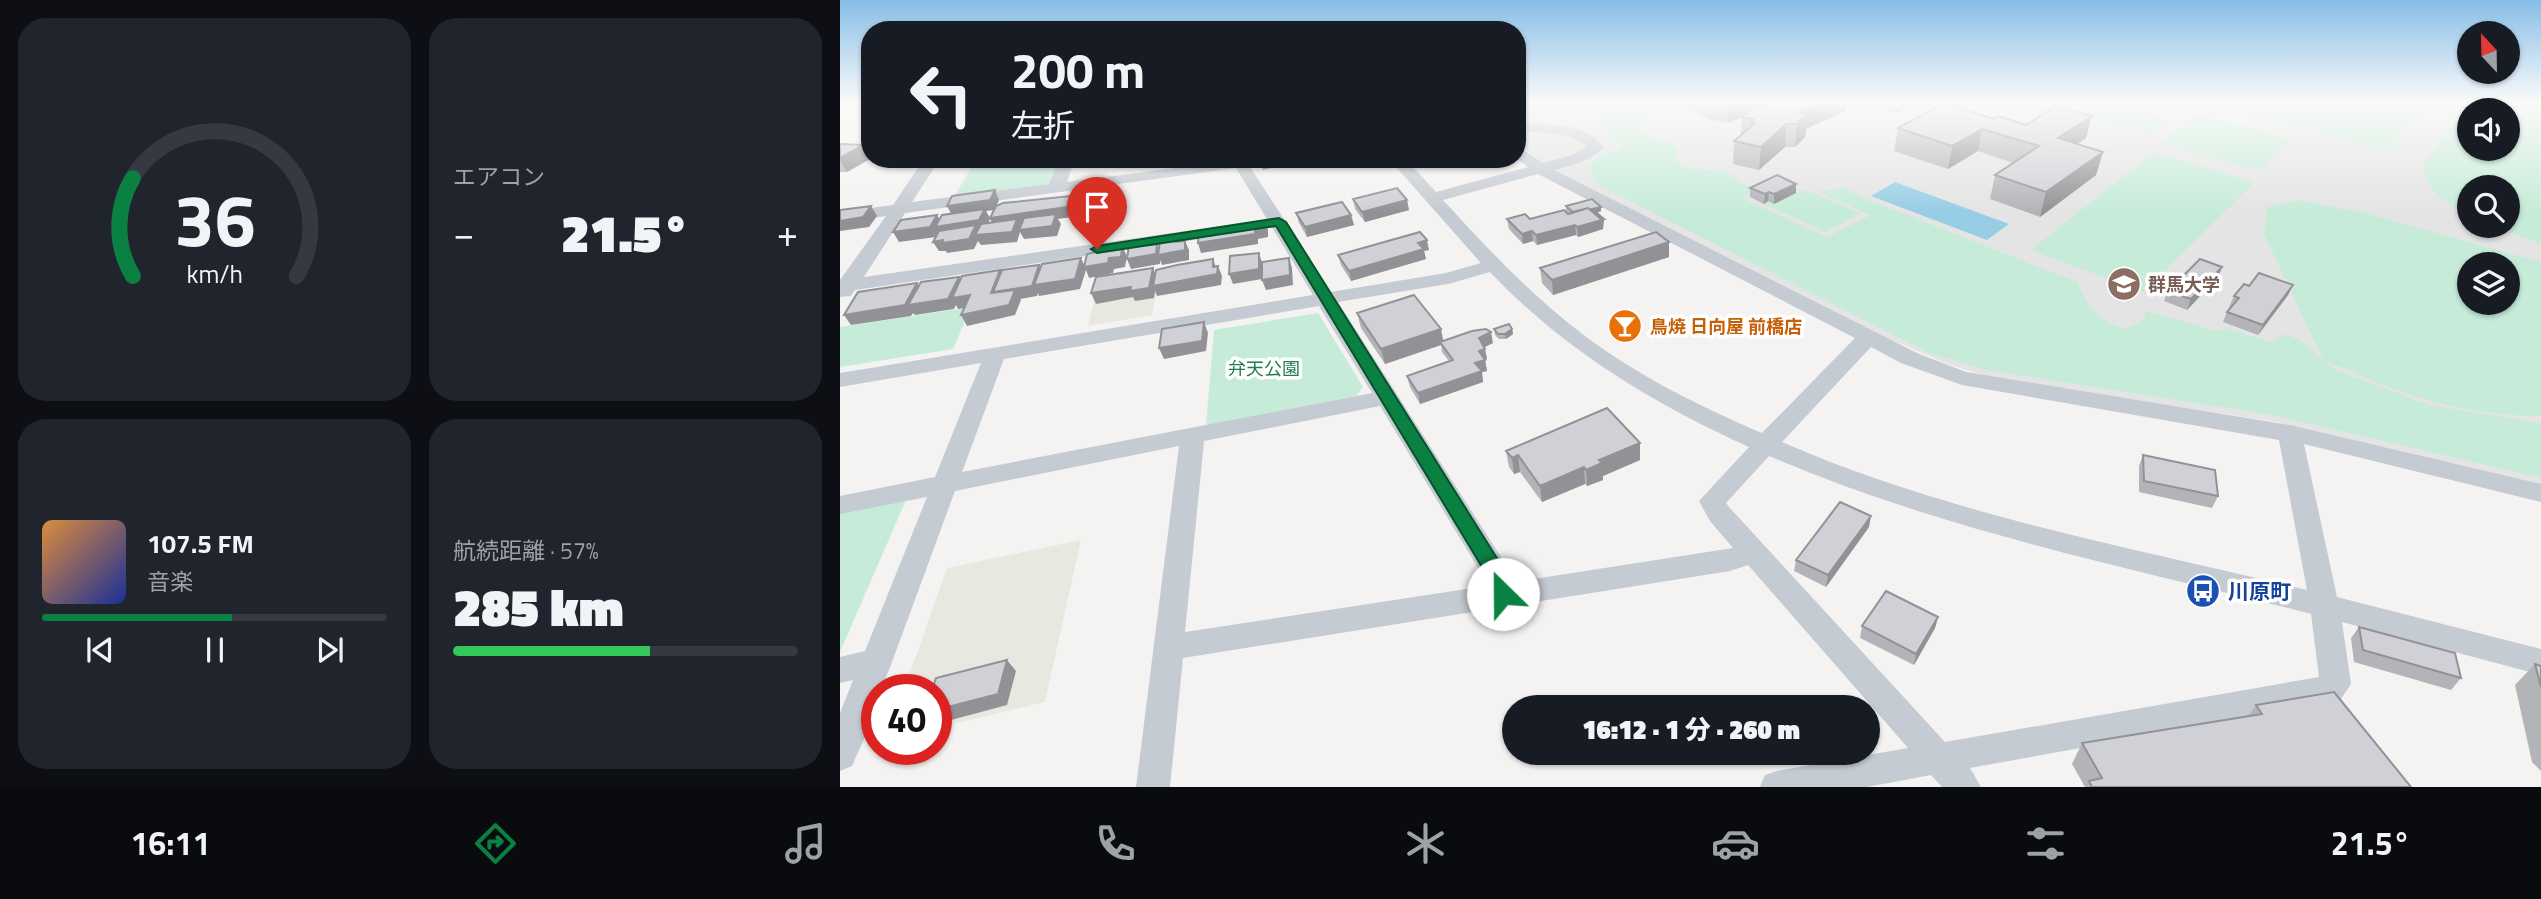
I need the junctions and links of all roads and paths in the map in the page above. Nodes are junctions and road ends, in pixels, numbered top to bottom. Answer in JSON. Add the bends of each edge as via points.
{"nodes":[{"id":1,"x":1589,"y":139,"type":"edge"},
{"id":2,"x":1526,"y":158,"type":"edge"},
{"id":3,"x":926,"y":168,"type":"edge"},
{"id":4,"x":1064,"y":168,"type":"edge"},
{"id":5,"x":1192,"y":168,"type":"edge"},
{"id":6,"x":1243,"y":168,"type":"edge"},
{"id":7,"x":1405,"y":168,"type":"edge"},
{"id":8,"x":1539,"y":168,"type":"junction"},
{"id":9,"x":1056,"y":188,"type":"junction"},
{"id":10,"x":1432,"y":198,"type":"junction"},
{"id":11,"x":898,"y":209,"type":"junction"},
{"id":12,"x":840,"y":217,"type":"edge"},
{"id":13,"x":1264,"y":225,"type":"junction"},
{"id":14,"x":1494,"y":265,"type":"junction"},
{"id":15,"x":843,"y":290,"type":"edge"},
{"id":16,"x":1325,"y":298,"type":"junction"},
{"id":17,"x":1868,"y":337,"type":"junction"},
{"id":18,"x":995,"y":355,"type":"junction"},
{"id":19,"x":840,"y":380,"type":"edge"},
{"id":20,"x":1387,"y":397,"type":"junction"},
{"id":21,"x":2290,"y":433,"type":"junction"},
{"id":22,"x":1192,"y":437,"type":"junction"},
{"id":23,"x":1765,"y":445,"type":"junction"},
{"id":24,"x":944,"y":485,"type":"junction"},
{"id":25,"x":2541,"y":493,"type":"edge"},
{"id":26,"x":840,"y":505,"type":"edge"},
{"id":27,"x":1752,"y":552,"type":"junction"},
{"id":28,"x":1503,"y":594,"type":"junction"},
{"id":29,"x":2325,"y":605,"type":"junction"},
{"id":30,"x":1170,"y":647,"type":"junction"},
{"id":31,"x":877,"y":662,"type":"junction"},
{"id":32,"x":2541,"y":662,"type":"edge"},
{"id":33,"x":840,"y":670,"type":"edge"},
{"id":34,"x":840,"y":755,"type":"edge"},
{"id":35,"x":1937,"y":757,"type":"junction"},
{"id":36,"x":1153,"y":787,"type":"edge"},
{"id":37,"x":1777,"y":787,"type":"edge"},
{"id":38,"x":1964,"y":787,"type":"edge"}],
"edges":[{"from":1,"to":8,"type":"street","via":[[1596,147],[1579,158]]},
{"from":2,"to":8,"type":"street"},
{"from":3,"to":11,"type":"street"},
{"from":4,"to":9,"type":"street"},
{"from":5,"to":9,"type":"street"},
{"from":6,"to":13,"type":"street"},
{"from":7,"to":10,"type":"street"},
{"from":8,"to":10,"type":"street"},
{"from":8,"to":17,"type":"street"},
{"from":9,"to":11,"type":"street"},
{"from":10,"to":14,"type":"street"},
{"from":11,"to":12,"type":"street"},
{"from":11,"to":15,"type":"street"},
{"from":13,"to":15,"type":"street"},
{"from":13,"to":16,"type":"street"},
{"from":14,"to":16,"type":"street","via":[[1448,278]]},
{"from":14,"to":23,"type":"street","via":[[1541,311],[1603,359],[1693,411]]},
{"from":16,"to":18,"type":"street"},
{"from":16,"to":20,"type":"street"},
{"from":17,"to":21,"type":"street","via":[[1933,368],[1986,384]]},
{"from":17,"to":23,"type":"street"},
{"from":18,"to":19,"type":"street"},
{"from":18,"to":24,"type":"street"},
{"from":20,"to":22,"type":"street"},
{"from":20,"to":28,"type":"street","via":[[1498,576]]},
{"from":21,"to":25,"type":"street"},
{"from":21,"to":29,"type":"street"},
{"from":22,"to":24,"type":"street"},
{"from":22,"to":30,"type":"street"},
{"from":23,"to":27,"type":"street","via":[[1712,501]]},
{"from":23,"to":29,"type":"street","via":[[1986,523]]},
{"from":24,"to":26,"type":"street"},
{"from":24,"to":31,"type":"street"},
{"from":27,"to":28,"type":"street","via":[[1730,560]]},
{"from":27,"to":35,"type":"street"},
{"from":28,"to":30,"type":"street"},
{"from":29,"to":32,"type":"street"},
{"from":29,"to":35,"type":"street","via":[[2335,676],[2330,689]]},
{"from":30,"to":36,"type":"street"},
{"from":31,"to":33,"type":"street"},
{"from":31,"to":34,"type":"street"},
{"from":35,"to":37,"type":"street"},
{"from":35,"to":38,"type":"street"}]}
